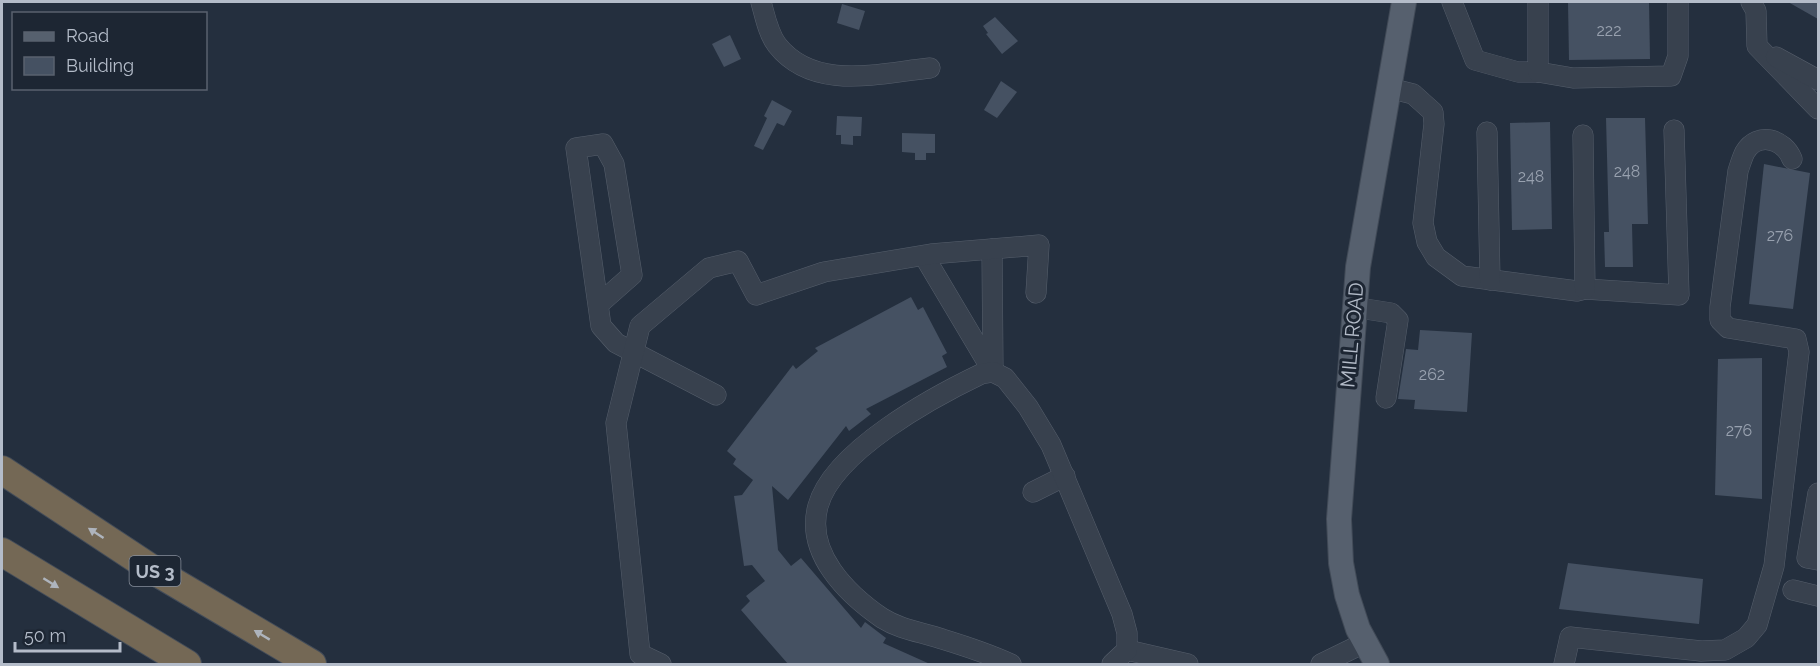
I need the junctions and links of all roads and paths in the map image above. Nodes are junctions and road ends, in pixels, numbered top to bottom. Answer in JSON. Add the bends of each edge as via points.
{"nodes":[{"id":1,"x":761,"y":2,"type":"edge"},
{"id":2,"x":1404,"y":2,"type":"edge"},
{"id":3,"x":1452,"y":2,"type":"edge"},
{"id":4,"x":1538,"y":2,"type":"edge"},
{"id":5,"x":1678,"y":2,"type":"edge"},
{"id":6,"x":1757,"y":7,"type":"edge"},
{"id":7,"x":1757,"y":46,"type":"junction"},
{"id":8,"x":930,"y":68,"type":"dead end"},
{"id":9,"x":1538,"y":72,"type":"junction"},
{"id":10,"x":1818,"y":80,"type":"edge"},
{"id":11,"x":1389,"y":88,"type":"junction"},
{"id":12,"x":1818,"y":109,"type":"edge"},
{"id":13,"x":1674,"y":130,"type":"dead end"},
{"id":14,"x":1487,"y":132,"type":"dead end"},
{"id":15,"x":1583,"y":135,"type":"dead end"},
{"id":16,"x":1792,"y":159,"type":"dead end"},
{"id":17,"x":992,"y":249,"type":"junction"},
{"id":18,"x":924,"y":256,"type":"junction"},
{"id":19,"x":1490,"y":280,"type":"junction"},
{"id":20,"x":1585,"y":289,"type":"junction"},
{"id":21,"x":1036,"y":293,"type":"dead end"},
{"id":22,"x":598,"y":305,"type":"junction"},
{"id":23,"x":1353,"y":307,"type":"junction"},
{"id":24,"x":633,"y":353,"type":"junction"},
{"id":25,"x":993,"y":372,"type":"junction"},
{"id":26,"x":716,"y":394,"type":"dead end"},
{"id":27,"x":1386,"y":398,"type":"dead end"},
{"id":28,"x":2,"y":470,"type":"edge"},
{"id":29,"x":1065,"y":476,"type":"junction"},
{"id":30,"x":1033,"y":492,"type":"dead end"},
{"id":31,"x":1818,"y":493,"type":"edge"},
{"id":32,"x":2,"y":552,"type":"edge"},
{"id":33,"x":1818,"y":560,"type":"edge"},
{"id":34,"x":1793,"y":590,"type":"dead end"},
{"id":35,"x":1818,"y":596,"type":"edge"},
{"id":36,"x":1364,"y":643,"type":"junction"},
{"id":37,"x":1127,"y":650,"type":"junction"},
{"id":38,"x":188,"y":664,"type":"edge"},
{"id":39,"x":312,"y":664,"type":"edge"},
{"id":40,"x":661,"y":664,"type":"edge"},
{"id":41,"x":1011,"y":664,"type":"edge"},
{"id":42,"x":1112,"y":664,"type":"edge"},
{"id":43,"x":1188,"y":664,"type":"edge"},
{"id":44,"x":1321,"y":664,"type":"edge"},
{"id":45,"x":1376,"y":664,"type":"edge"},
{"id":46,"x":1564,"y":664,"type":"edge"}],
"edges":[{"from":1,"to":8,"type":"street","via":[[776,44],[788,57],[814,72],[841,77]]},
{"from":2,"to":11,"type":"main road","name":"MILL ROAD"},
{"from":3,"to":9,"type":"street","via":[[1475,60],[1518,72]]},
{"from":4,"to":9,"type":"street"},
{"from":5,"to":9,"type":"street","via":[[1678,56],[1671,76],[1573,78]]},
{"from":6,"to":7,"type":"street"},
{"from":7,"to":10,"type":"street"},
{"from":7,"to":12,"type":"street"},
{"from":11,"to":19,"type":"street","via":[[1413,94],[1433,112],[1423,222],[1427,242],[1448,269],[1462,276]]},
{"from":11,"to":23,"type":"main road","name":"MILL ROAD"},
{"from":13,"to":20,"type":"street","via":[[1678,295]]},
{"from":14,"to":19,"type":"street"},
{"from":15,"to":20,"type":"street"},
{"from":16,"to":46,"type":"street","via":[[1779,141],[1753,143],[1745,152],[1738,171],[1720,306],[1720,320],[1728,328],[1796,339],[1799,352],[1774,566],[1757,625],[1746,638],[1725,650],[1701,651],[1570,637]]},
{"from":17,"to":18,"type":"street"},
{"from":17,"to":21,"type":"street","via":[[1039,245]]},
{"from":17,"to":25,"type":"street"},
{"from":18,"to":24,"type":"street","via":[[824,272],[756,295],[738,261],[709,268],[640,326]]},
{"from":18,"to":25,"type":"street"},
{"from":19,"to":20,"type":"street"},
{"from":22,"to":22,"type":"street","via":[[576,148],[603,144],[614,164],[632,275]]},
{"from":22,"to":24,"type":"street","via":[[601,326],[616,343]]},
{"from":23,"to":27,"type":"street","via":[[1391,313],[1398,320]]},
{"from":23,"to":36,"type":"main road","name":"MILL ROAD","via":[[1340,546],[1347,595]]},
{"from":24,"to":26,"type":"street"},
{"from":24,"to":40,"type":"street","via":[[616,423],[640,654]]},
{"from":25,"to":29,"type":"street","via":[[1005,378],[1028,407]]},
{"from":25,"to":41,"type":"street","via":[[981,374],[912,410],[856,454],[833,479],[818,506],[816,527],[821,554],[837,577],[883,618]]},
{"from":39,"to":28,"type":"highway","number":"US 3","one_way":true,"via":[[155,571]]},
{"from":29,"to":30,"type":"street"},
{"from":29,"to":37,"type":"street","via":[[1122,614]]},
{"from":31,"to":33,"type":"street","via":[[1807,558]]},
{"from":32,"to":38,"type":"highway","one_way":true},
{"from":34,"to":35,"type":"street"},
{"from":36,"to":44,"type":"street"},
{"from":36,"to":45,"type":"main road","name":"MILL ROAD"},
{"from":37,"to":42,"type":"street"},
{"from":37,"to":43,"type":"street"}]}
